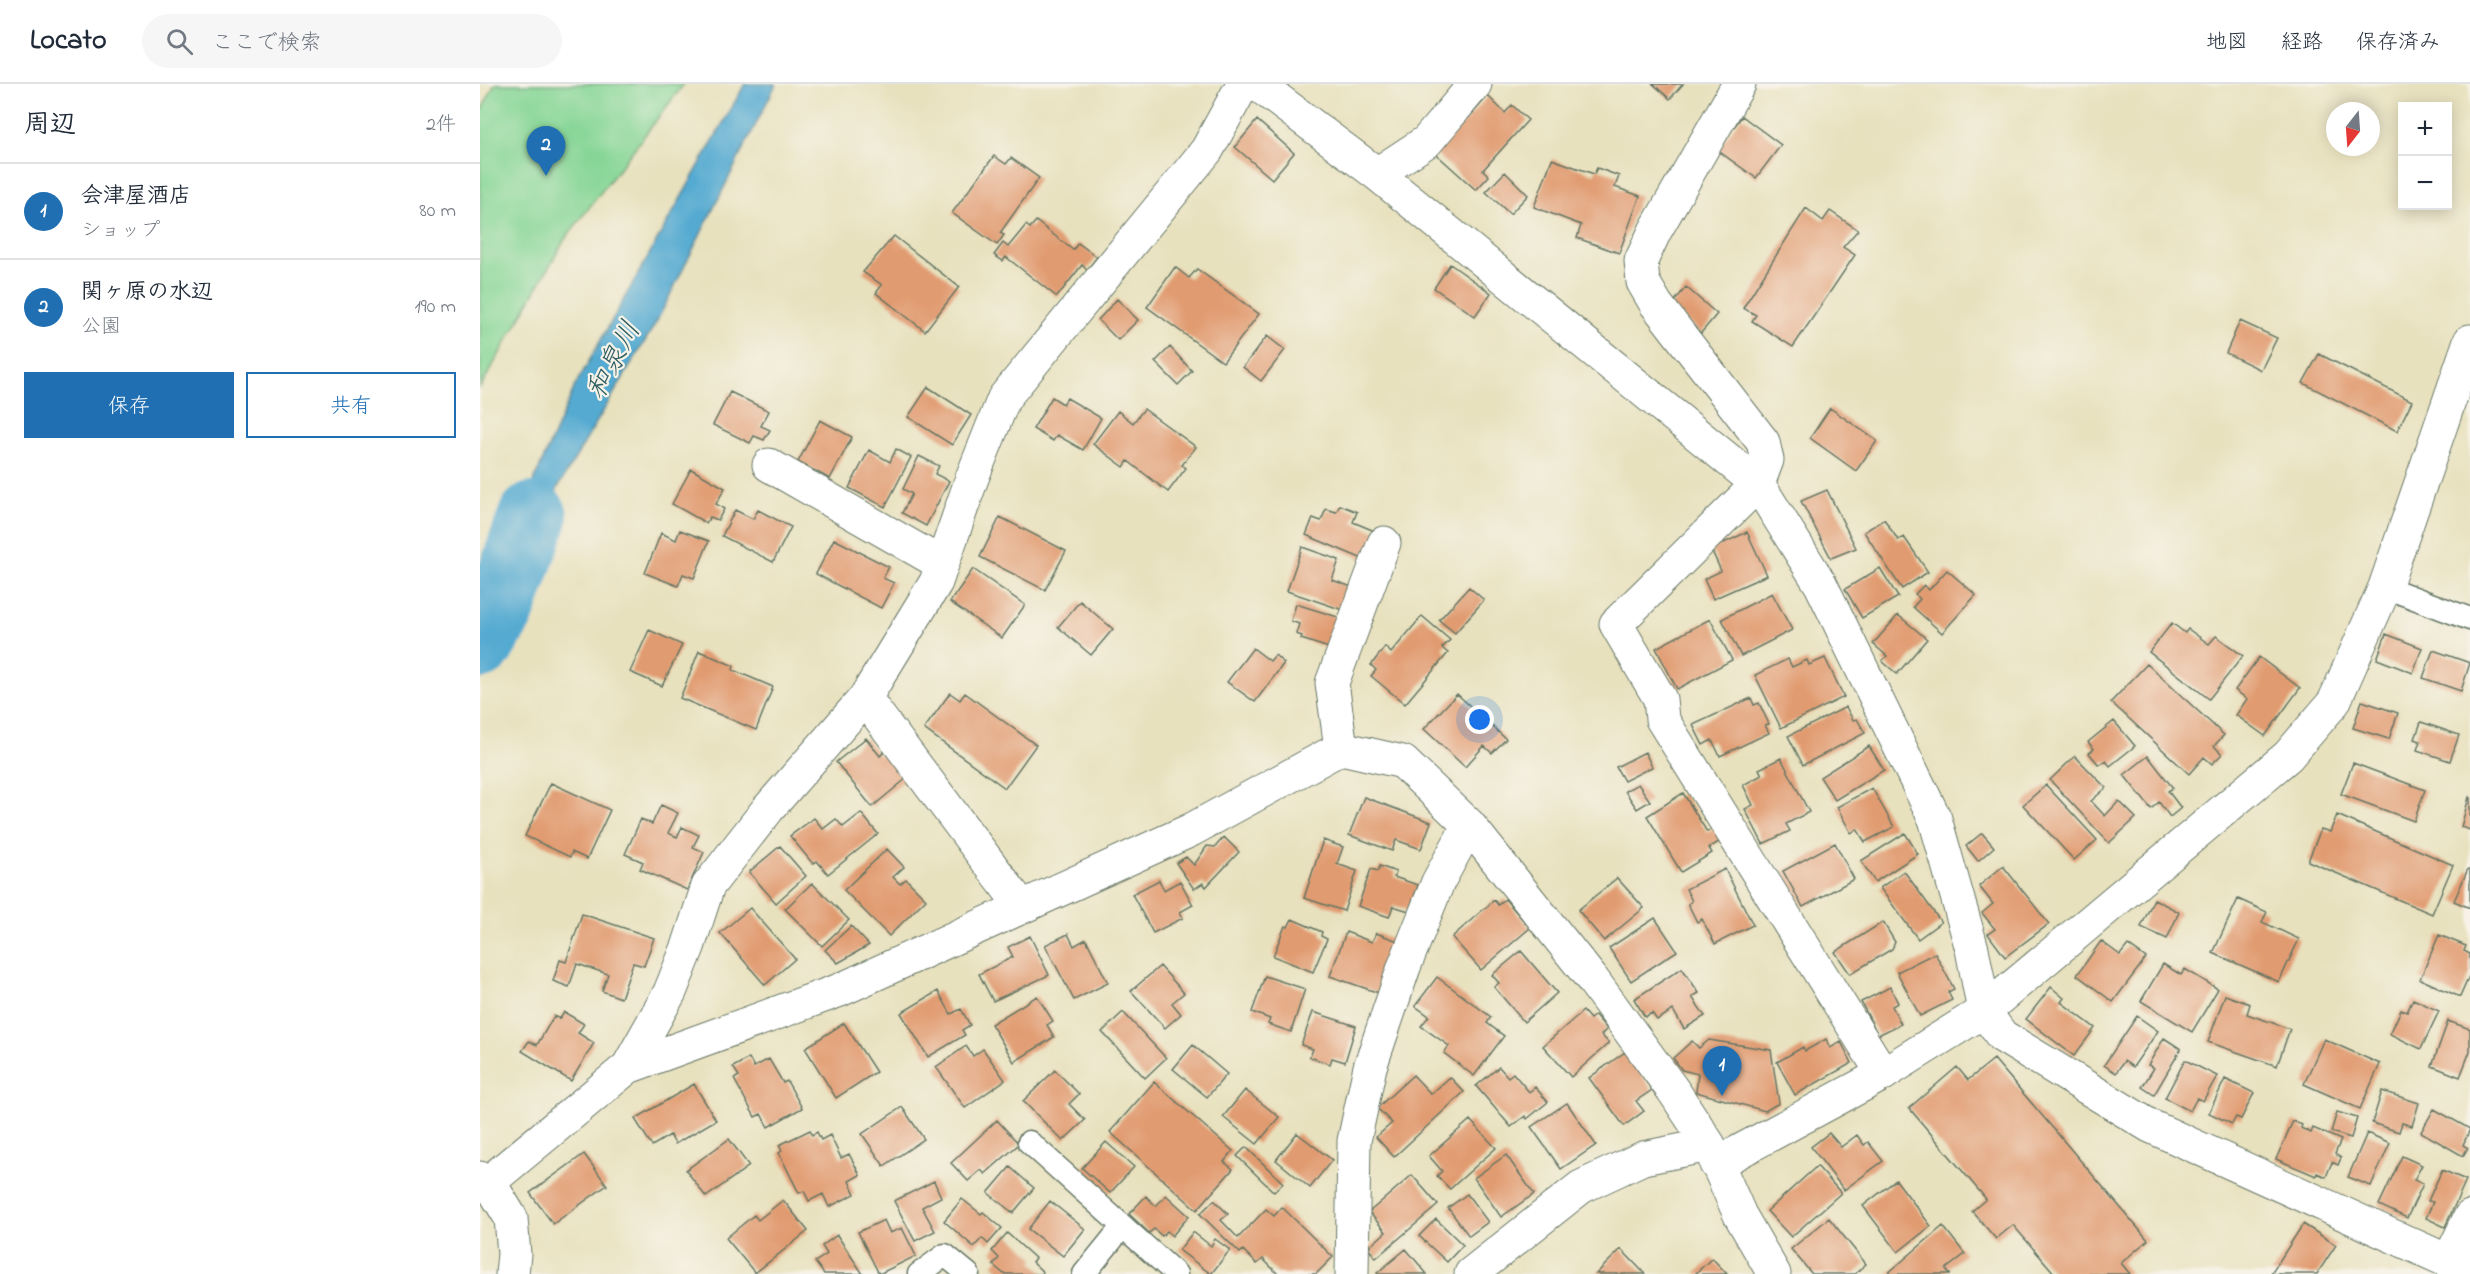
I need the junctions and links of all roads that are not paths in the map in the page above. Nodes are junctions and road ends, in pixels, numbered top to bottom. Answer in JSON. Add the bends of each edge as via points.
{"nodes":[{"id":1,"x":1243,"y":84,"type":"edge"},
{"id":2,"x":1257,"y":84,"type":"edge"},
{"id":3,"x":1475,"y":84,"type":"edge"},
{"id":4,"x":1739,"y":84,"type":"edge"},
{"id":5,"x":1377,"y":174,"type":"junction"},
{"id":6,"x":2470,"y":341,"type":"edge"},
{"id":7,"x":2461,"y":398,"type":"edge"},
{"id":8,"x":769,"y":465,"type":"dead end"},
{"id":9,"x":1758,"y":483,"type":"junction"},
{"id":10,"x":1384,"y":543,"type":"dead end"},
{"id":11,"x":942,"y":564,"type":"junction"},
{"id":12,"x":2385,"y":587,"type":"junction"},
{"id":13,"x":2470,"y":619,"type":"edge"},
{"id":14,"x":865,"y":699,"type":"junction"},
{"id":15,"x":1341,"y":748,"type":"junction"},
{"id":16,"x":1469,"y":825,"type":"junction"},
{"id":17,"x":1022,"y":907,"type":"junction"},
{"id":18,"x":1984,"y":1011,"type":"junction"},
{"id":19,"x":628,"y":1067,"type":"junction"},
{"id":20,"x":1883,"y":1074,"type":"junction"},
{"id":21,"x":1029,"y":1142,"type":"dead end"},
{"id":22,"x":1713,"y":1154,"type":"junction"},
{"id":23,"x":485,"y":1180,"type":"edge"},
{"id":24,"x":2470,"y":1217,"type":"edge"},
{"id":25,"x":1123,"y":1226,"type":"junction"},
{"id":26,"x":2460,"y":1266,"type":"edge"},
{"id":27,"x":512,"y":1274,"type":"edge"},
{"id":28,"x":919,"y":1274,"type":"edge"},
{"id":29,"x":968,"y":1274,"type":"edge"},
{"id":30,"x":1084,"y":1274,"type":"edge"},
{"id":31,"x":1176,"y":1274,"type":"edge"},
{"id":32,"x":1352,"y":1274,"type":"edge"},
{"id":33,"x":1471,"y":1274,"type":"edge"},
{"id":34,"x":1774,"y":1274,"type":"edge"}],
"edges":[{"from":1,"to":11,"type":"street","via":[[1207,150],[1004,398]]},
{"from":2,"to":5,"type":"street"},
{"from":3,"to":5,"type":"street","via":[[1427,141]]},
{"from":4,"to":9,"type":"street","via":[[1641,261],[1643,282],[1656,304],[1763,442],[1767,460]]},
{"from":5,"to":9,"type":"street"},
{"from":6,"to":7,"type":"street"},
{"from":7,"to":12,"type":"street"},
{"from":8,"to":11,"type":"street"},
{"from":9,"to":18,"type":"street","via":[[1821,585],[1935,819],[1972,949]]},
{"from":9,"to":20,"type":"street","via":[[1616,624],[1660,699],[1662,719]]},
{"from":10,"to":15,"type":"street","via":[[1332,682]]},
{"from":11,"to":14,"type":"street","via":[[936,582]]},
{"from":12,"to":13,"type":"lane"},
{"from":12,"to":18,"type":"street","via":[[2334,702],[2288,756]]},
{"from":14,"to":17,"type":"street"},
{"from":14,"to":19,"type":"street","via":[[768,809],[708,886],[670,992]]},
{"from":15,"to":16,"type":"street","via":[[1403,762]]},
{"from":15,"to":17,"type":"street","via":[[1191,830]]},
{"from":16,"to":22,"type":"street","via":[[1592,980],[1675,1093]]},
{"from":16,"to":32,"type":"street","via":[[1434,893],[1370,1067],[1354,1141]]},
{"from":17,"to":19,"type":"street","via":[[840,990]]},
{"from":18,"to":20,"type":"street"},
{"from":18,"to":26,"type":"street","via":[[2002,1036],[2150,1126]]},
{"from":19,"to":23,"type":"street"},
{"from":20,"to":22,"type":"street"},
{"from":21,"to":25,"type":"lane"},
{"from":22,"to":33,"type":"street","via":[[1643,1158],[1581,1187]]},
{"from":22,"to":34,"type":"street","via":[[1740,1215]]},
{"from":23,"to":27,"type":"street","via":[[511,1218]]},
{"from":24,"to":26,"type":"street"},
{"from":25,"to":30,"type":"lane"},
{"from":25,"to":31,"type":"lane"},
{"from":28,"to":29,"type":"lane","via":[[945,1255]]}]}
